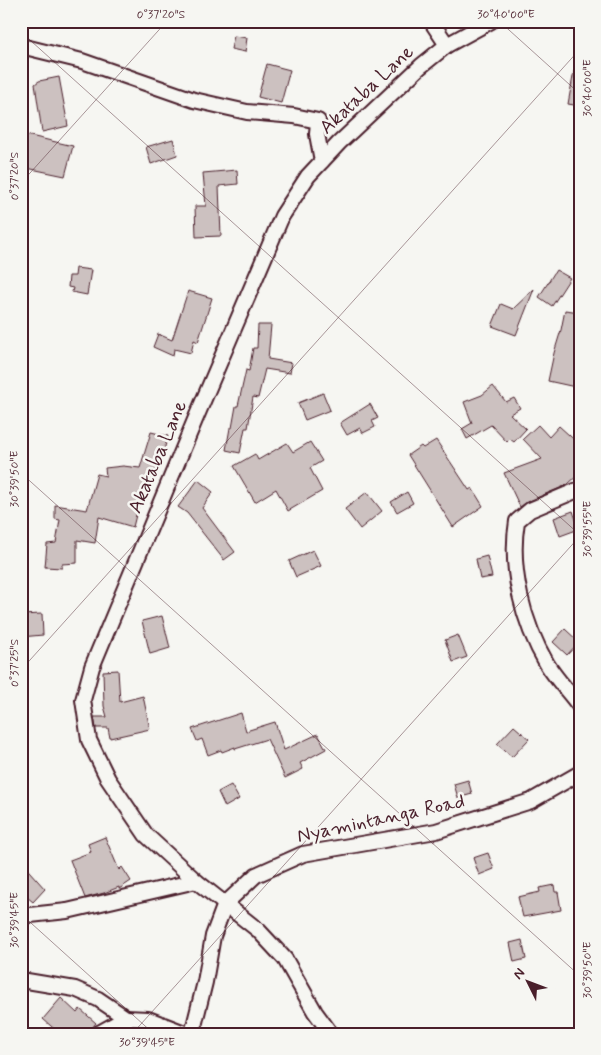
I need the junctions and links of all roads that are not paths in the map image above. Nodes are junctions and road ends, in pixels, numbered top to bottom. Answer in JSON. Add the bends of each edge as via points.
{"nodes":[{"id":1,"x":431,"y":21,"type":"edge"},
{"id":2,"x":490,"y":21,"type":"edge"},
{"id":3,"x":447,"y":45,"type":"junction"},
{"id":4,"x":21,"y":46,"type":"edge"},
{"id":5,"x":322,"y":161,"type":"junction"},
{"id":6,"x":580,"y":489,"type":"edge"},
{"id":7,"x":580,"y":707,"type":"edge"},
{"id":8,"x":580,"y":773,"type":"edge"},
{"id":9,"x":196,"y":881,"type":"junction"},
{"id":10,"x":224,"y":904,"type":"junction"},
{"id":11,"x":21,"y":916,"type":"edge"},
{"id":12,"x":21,"y":980,"type":"edge"},
{"id":13,"x":126,"y":1018,"type":"junction"},
{"id":14,"x":99,"y":1033,"type":"edge"},
{"id":15,"x":186,"y":1034,"type":"edge"},
{"id":16,"x":192,"y":1034,"type":"edge"},
{"id":17,"x":331,"y":1034,"type":"edge"}],
"edges":[{"from":1,"to":3,"type":"street"},
{"from":2,"to":3,"type":"street","name":"Akataba Lane"},
{"from":3,"to":5,"type":"street","name":"Akataba Lane"},
{"from":4,"to":5,"type":"street","via":[[82,61],[194,100],[248,112],[318,121]]},
{"from":5,"to":9,"type":"street","name":"Akataba Lane","via":[[282,216],[92,667],[83,700],[89,740],[108,779],[146,835]]},
{"from":6,"to":7,"type":"street","via":[[530,510],[517,521],[514,538],[517,577],[527,620],[548,665]]},
{"from":8,"to":10,"type":"street","name":"Nyamintanga Road","via":[[532,801],[436,831],[303,854],[256,875]]},
{"from":9,"to":10,"type":"street","name":"Akataba Lane"},
{"from":9,"to":11,"type":"street","via":[[68,911]]},
{"from":10,"to":16,"type":"street","via":[[213,936]]},
{"from":10,"to":17,"type":"street","name":"Akataba Lane","via":[[258,930],[285,959]]},
{"from":12,"to":13,"type":"street","via":[[75,989],[98,999]]},
{"from":13,"to":14,"type":"street"},
{"from":13,"to":15,"type":"street","via":[[148,1019]]}]}
